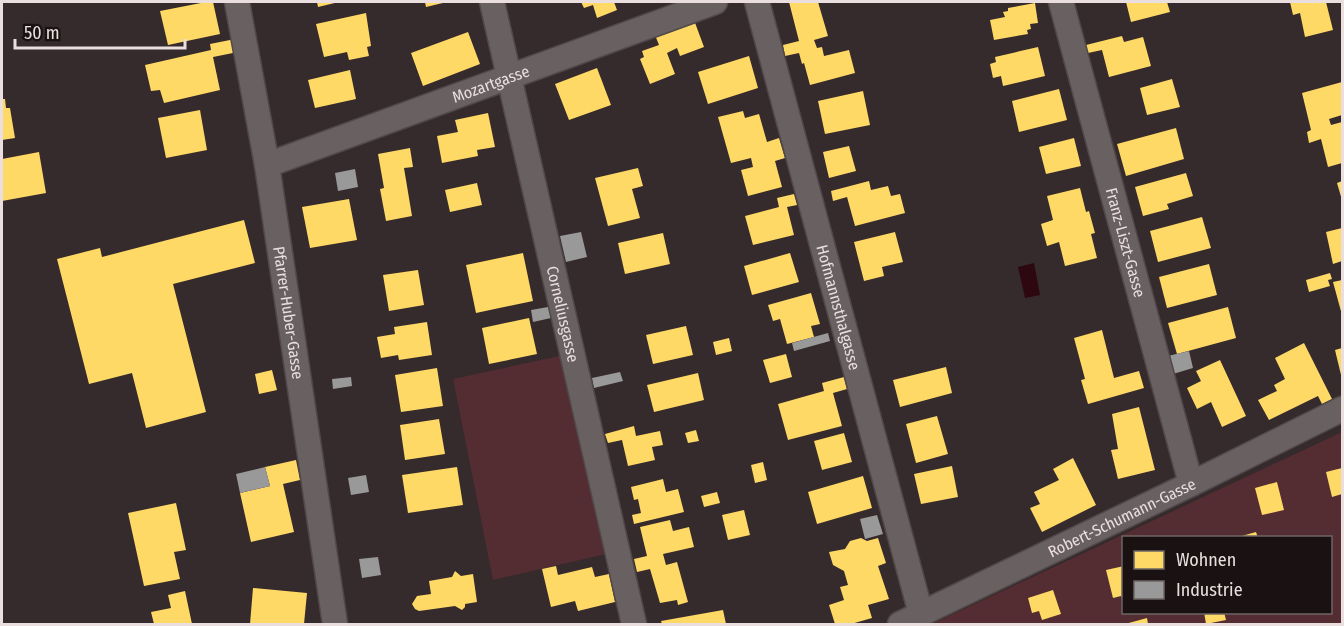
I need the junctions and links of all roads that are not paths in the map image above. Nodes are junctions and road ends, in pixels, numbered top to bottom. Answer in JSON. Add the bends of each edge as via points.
{"nodes":[{"id":1,"x":237,"y":2,"type":"edge"},
{"id":2,"x":492,"y":2,"type":"edge"},
{"id":3,"x":715,"y":2,"type":"edge"},
{"id":4,"x":758,"y":2,"type":"edge"},
{"id":5,"x":1061,"y":2,"type":"edge"},
{"id":6,"x":509,"y":78,"type":"junction"},
{"id":7,"x":267,"y":165,"type":"junction"},
{"id":8,"x":1342,"y":409,"type":"edge"},
{"id":9,"x":1191,"y":484,"type":"junction"},
{"id":10,"x":921,"y":614,"type":"junction"},
{"id":11,"x":335,"y":624,"type":"edge"},
{"id":12,"x":634,"y":624,"type":"edge"},
{"id":13,"x":900,"y":624,"type":"edge"}],
"edges":[{"from":1,"to":7,"type":"street","name":"Pfarrer-Huber-Gasse"},
{"from":2,"to":6,"type":"street","name":"Corneliusgasse"},
{"from":3,"to":6,"type":"street","name":"Mozartgasse"},
{"from":4,"to":10,"type":"street","name":"Hofmannsthalgasse"},
{"from":5,"to":9,"type":"street","name":"Franz-Liszt-Gasse"},
{"from":6,"to":7,"type":"street","name":"Mozartgasse"},
{"from":6,"to":12,"type":"street","name":"Corneliusgasse"},
{"from":7,"to":11,"type":"street","name":"Pfarrer-Huber-Gasse"},
{"from":8,"to":9,"type":"street","name":"Robert-Schumann-Gasse"},
{"from":9,"to":10,"type":"street","name":"Robert-Schumann-Gasse"},
{"from":10,"to":13,"type":"street","name":"Robert-Schumann-Gasse"}]}
